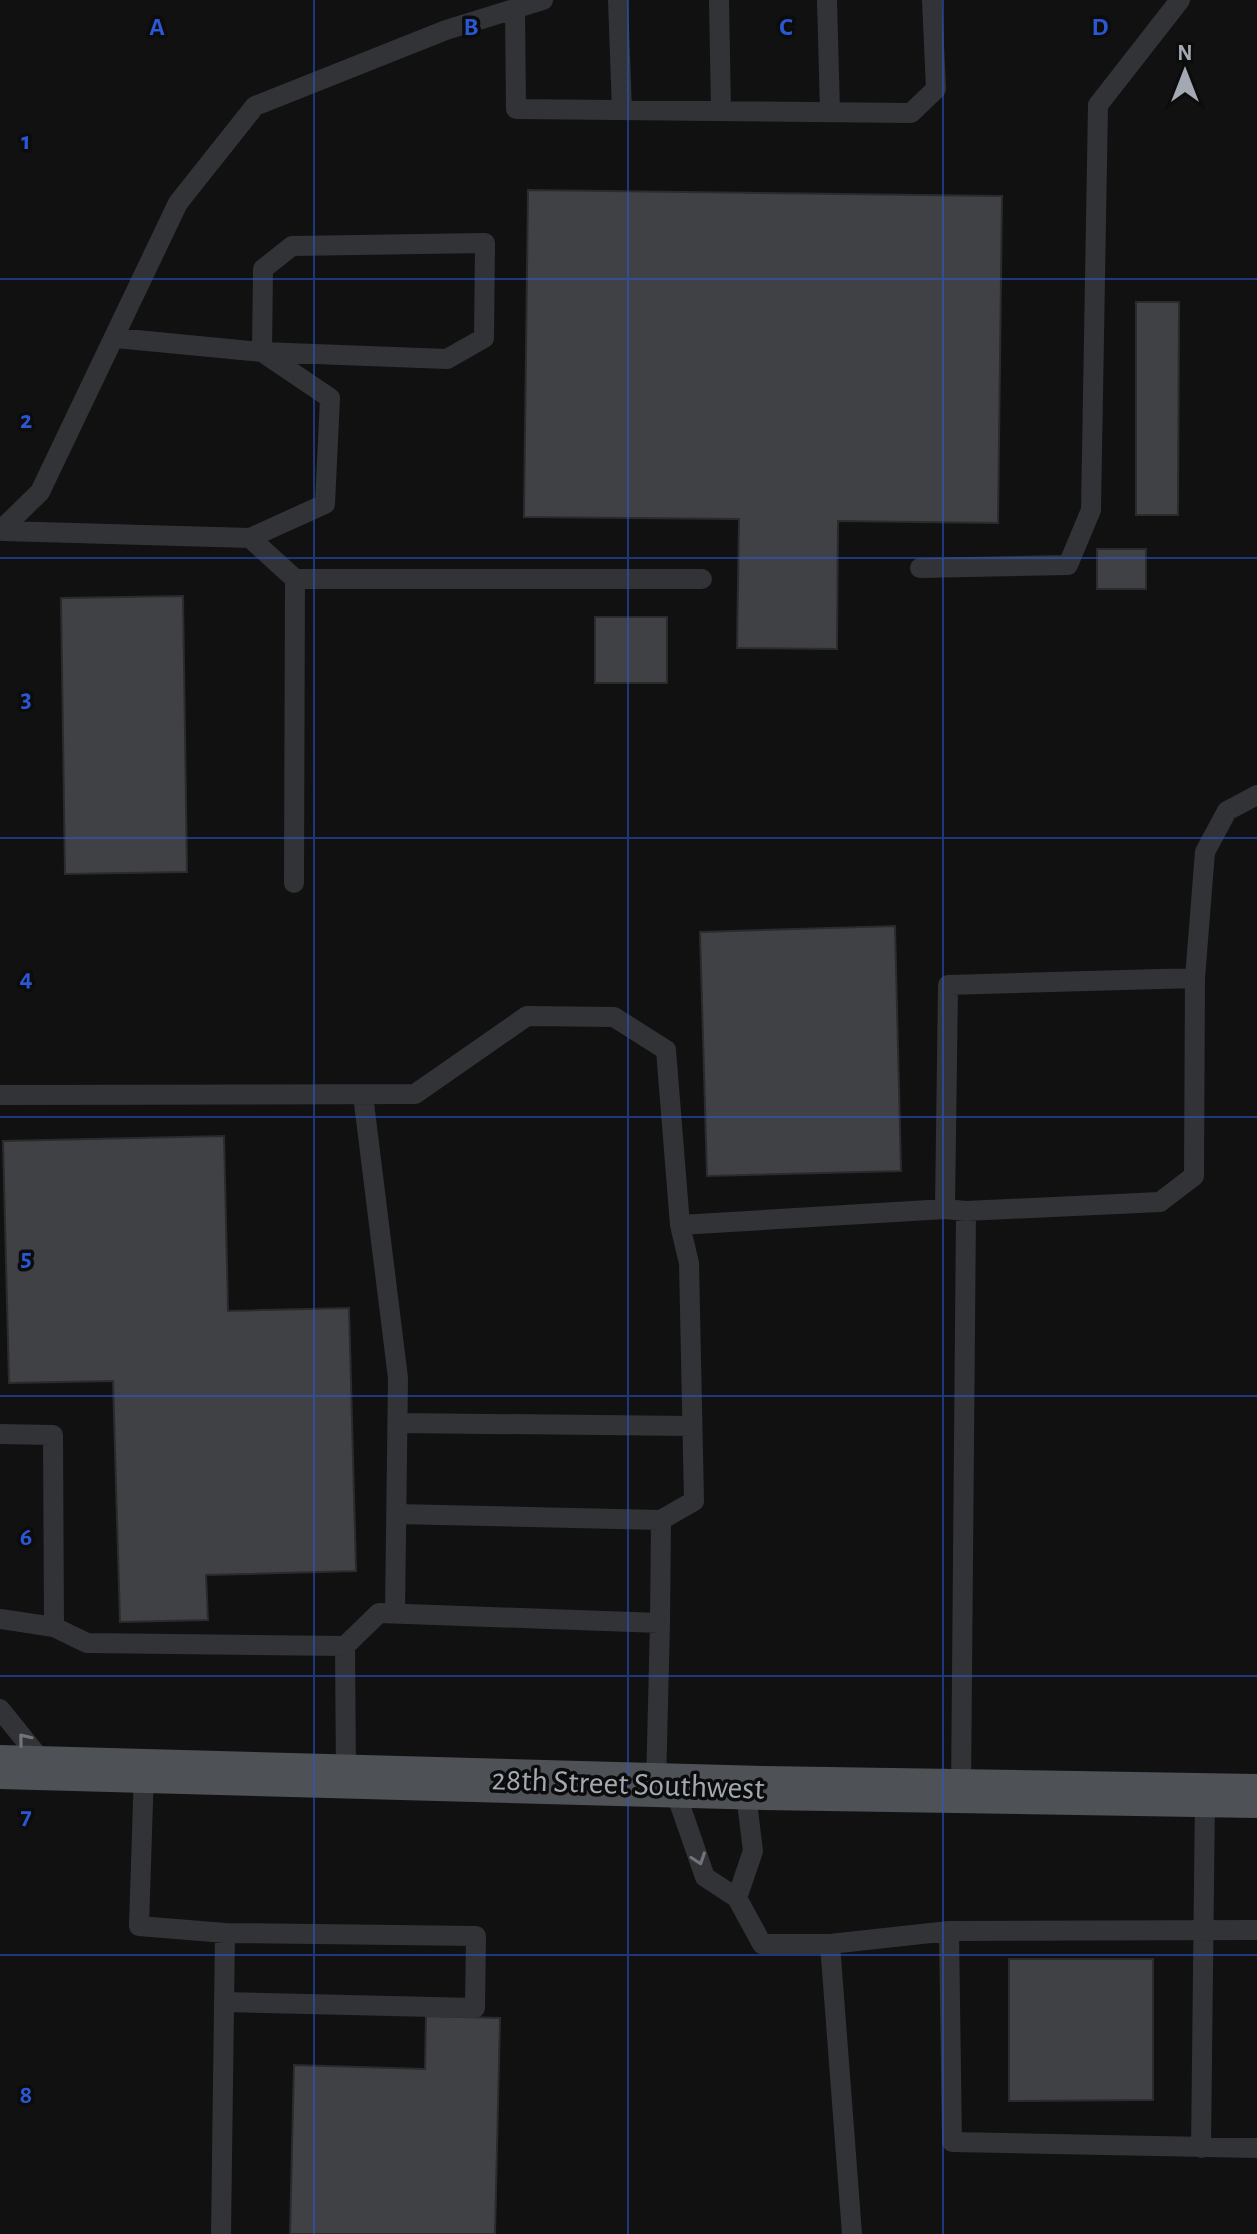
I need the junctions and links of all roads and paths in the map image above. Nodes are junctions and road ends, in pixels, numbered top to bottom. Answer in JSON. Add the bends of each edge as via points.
{"nodes":[{"id":1,"x":543,"y":0,"type":"edge"},
{"id":2,"x":618,"y":0,"type":"edge"},
{"id":3,"x":719,"y":0,"type":"edge"},
{"id":4,"x":827,"y":0,"type":"edge"},
{"id":5,"x":932,"y":0,"type":"edge"},
{"id":6,"x":1180,"y":0,"type":"edge"},
{"id":7,"x":515,"y":8,"type":"junction"},
{"id":8,"x":622,"y":111,"type":"junction"},
{"id":9,"x":721,"y":111,"type":"junction"},
{"id":10,"x":830,"y":112,"type":"junction"},
{"id":11,"x":116,"y":338,"type":"junction"},
{"id":12,"x":262,"y":352,"type":"junction"},
{"id":13,"x":2,"y":531,"type":"edge"},
{"id":14,"x":250,"y":538,"type":"junction"},
{"id":15,"x":920,"y":568,"type":"dead end"},
{"id":16,"x":295,"y":579,"type":"junction"},
{"id":17,"x":702,"y":579,"type":"dead end"},
{"id":18,"x":1257,"y":795,"type":"edge"},
{"id":19,"x":294,"y":883,"type":"dead end"},
{"id":20,"x":1195,"y":978,"type":"junction"},
{"id":21,"x":0,"y":1095,"type":"edge"},
{"id":22,"x":363,"y":1095,"type":"junction"},
{"id":23,"x":945,"y":1209,"type":"junction"},
{"id":24,"x":966,"y":1211,"type":"junction"},
{"id":25,"x":680,"y":1225,"type":"junction"},
{"id":26,"x":398,"y":1423,"type":"junction"},
{"id":27,"x":692,"y":1426,"type":"junction"},
{"id":28,"x":0,"y":1434,"type":"edge"},
{"id":29,"x":396,"y":1514,"type":"junction"},
{"id":30,"x":661,"y":1520,"type":"junction"},
{"id":31,"x":395,"y":1613,"type":"junction"},
{"id":32,"x":0,"y":1619,"type":"edge"},
{"id":33,"x":660,"y":1623,"type":"junction"},
{"id":34,"x":54,"y":1627,"type":"junction"},
{"id":35,"x":345,"y":1646,"type":"junction"},
{"id":36,"x":0,"y":1709,"type":"edge"},
{"id":37,"x":0,"y":1767,"type":"edge"},
{"id":38,"x":48,"y":1769,"type":"junction"},
{"id":39,"x":144,"y":1771,"type":"junction"},
{"id":40,"x":346,"y":1776,"type":"junction"},
{"id":41,"x":665,"y":1785,"type":"junction"},
{"id":42,"x":745,"y":1786,"type":"junction"},
{"id":43,"x":961,"y":1791,"type":"junction"},
{"id":44,"x":1205,"y":1795,"type":"junction"},
{"id":45,"x":1257,"y":1796,"type":"edge"},
{"id":46,"x":737,"y":1898,"type":"junction"},
{"id":47,"x":1204,"y":1930,"type":"junction"},
{"id":48,"x":1257,"y":1930,"type":"edge"},
{"id":49,"x":949,"y":1931,"type":"junction"},
{"id":50,"x":225,"y":1933,"type":"junction"},
{"id":51,"x":830,"y":1944,"type":"junction"},
{"id":52,"x":224,"y":2002,"type":"junction"},
{"id":53,"x":1201,"y":2148,"type":"junction"},
{"id":54,"x":1257,"y":2148,"type":"edge"},
{"id":55,"x":221,"y":2234,"type":"edge"},
{"id":56,"x":852,"y":2234,"type":"edge"}],
"edges":[{"from":1,"to":7,"type":"lane"},
{"from":2,"to":8,"type":"lane"},
{"from":3,"to":9,"type":"lane"},
{"from":4,"to":10,"type":"lane"},
{"from":5,"to":10,"type":"lane","via":[[936,89],[911,113]]},
{"from":6,"to":15,"type":"lane","via":[[1098,105],[1091,510],[1068,565]]},
{"from":7,"to":8,"type":"lane","via":[[516,109]]},
{"from":7,"to":11,"type":"lane","via":[[255,106],[178,203]]},
{"from":8,"to":9,"type":"lane"},
{"from":9,"to":10,"type":"lane"},
{"from":11,"to":12,"type":"lane"},
{"from":11,"to":13,"type":"lane","via":[[40,492]]},
{"from":12,"to":12,"type":"lane","via":[[447,359],[484,338],[485,243],[292,246],[263,269]]},
{"from":12,"to":14,"type":"lane","via":[[330,398],[325,504]]},
{"from":13,"to":14,"type":"lane"},
{"from":14,"to":16,"type":"lane"},
{"from":16,"to":17,"type":"lane"},
{"from":16,"to":19,"type":"lane"},
{"from":18,"to":20,"type":"lane","via":[[1227,811],[1205,852]]},
{"from":20,"to":23,"type":"lane","via":[[948,985]]},
{"from":20,"to":24,"type":"lane","via":[[1194,1176],[1160,1202]]},
{"from":21,"to":22,"type":"lane"},
{"from":22,"to":25,"type":"lane","via":[[415,1094],[527,1016],[614,1017],[666,1050]]},
{"from":22,"to":26,"type":"lane","via":[[398,1378]]},
{"from":23,"to":24,"type":"lane"},
{"from":23,"to":25,"type":"lane"},
{"from":24,"to":43,"type":"lane"},
{"from":25,"to":27,"type":"lane","via":[[689,1263]]},
{"from":26,"to":27,"type":"lane"},
{"from":26,"to":29,"type":"lane"},
{"from":27,"to":30,"type":"lane","via":[[694,1501]]},
{"from":28,"to":34,"type":"lane","via":[[53,1435]]},
{"from":29,"to":30,"type":"lane"},
{"from":29,"to":31,"type":"lane"},
{"from":30,"to":33,"type":"lane"},
{"from":31,"to":33,"type":"lane"},
{"from":31,"to":35,"type":"lane","via":[[379,1613]]},
{"from":32,"to":34,"type":"lane"},
{"from":33,"to":41,"type":"lane"},
{"from":34,"to":35,"type":"lane","via":[[87,1643]]},
{"from":35,"to":40,"type":"lane"},
{"from":38,"to":36,"type":"lane","one_way":true},
{"from":37,"to":38,"type":"main road","name":"28th Street Southwest"},
{"from":38,"to":39,"type":"main road","name":"28th Street Southwest"},
{"from":39,"to":40,"type":"main road","name":"28th Street Southwest"},
{"from":39,"to":50,"type":"lane","via":[[139,1926]]},
{"from":40,"to":41,"type":"main road","name":"28th Street Southwest"},
{"from":41,"to":42,"type":"main road","name":"28th Street Southwest"},
{"from":41,"to":46,"type":"lane","one_way":true,"via":[[705,1877]]},
{"from":42,"to":43,"type":"main road","name":"28th Street Southwest"},
{"from":42,"to":46,"type":"lane","via":[[753,1851]]},
{"from":43,"to":44,"type":"main road","name":"28th Street Southwest"},
{"from":44,"to":45,"type":"main road","name":"28th Street Southwest"},
{"from":44,"to":47,"type":"lane"},
{"from":46,"to":51,"type":"lane","via":[[762,1944]]},
{"from":47,"to":48,"type":"lane"},
{"from":47,"to":49,"type":"lane"},
{"from":47,"to":53,"type":"lane"},
{"from":49,"to":51,"type":"lane"},
{"from":49,"to":53,"type":"lane","via":[[952,2142]]},
{"from":50,"to":52,"type":"lane"},
{"from":50,"to":52,"type":"lane","via":[[476,1936],[475,2008]]},
{"from":51,"to":56,"type":"lane"},
{"from":52,"to":55,"type":"lane"},
{"from":53,"to":54,"type":"lane"}]}
